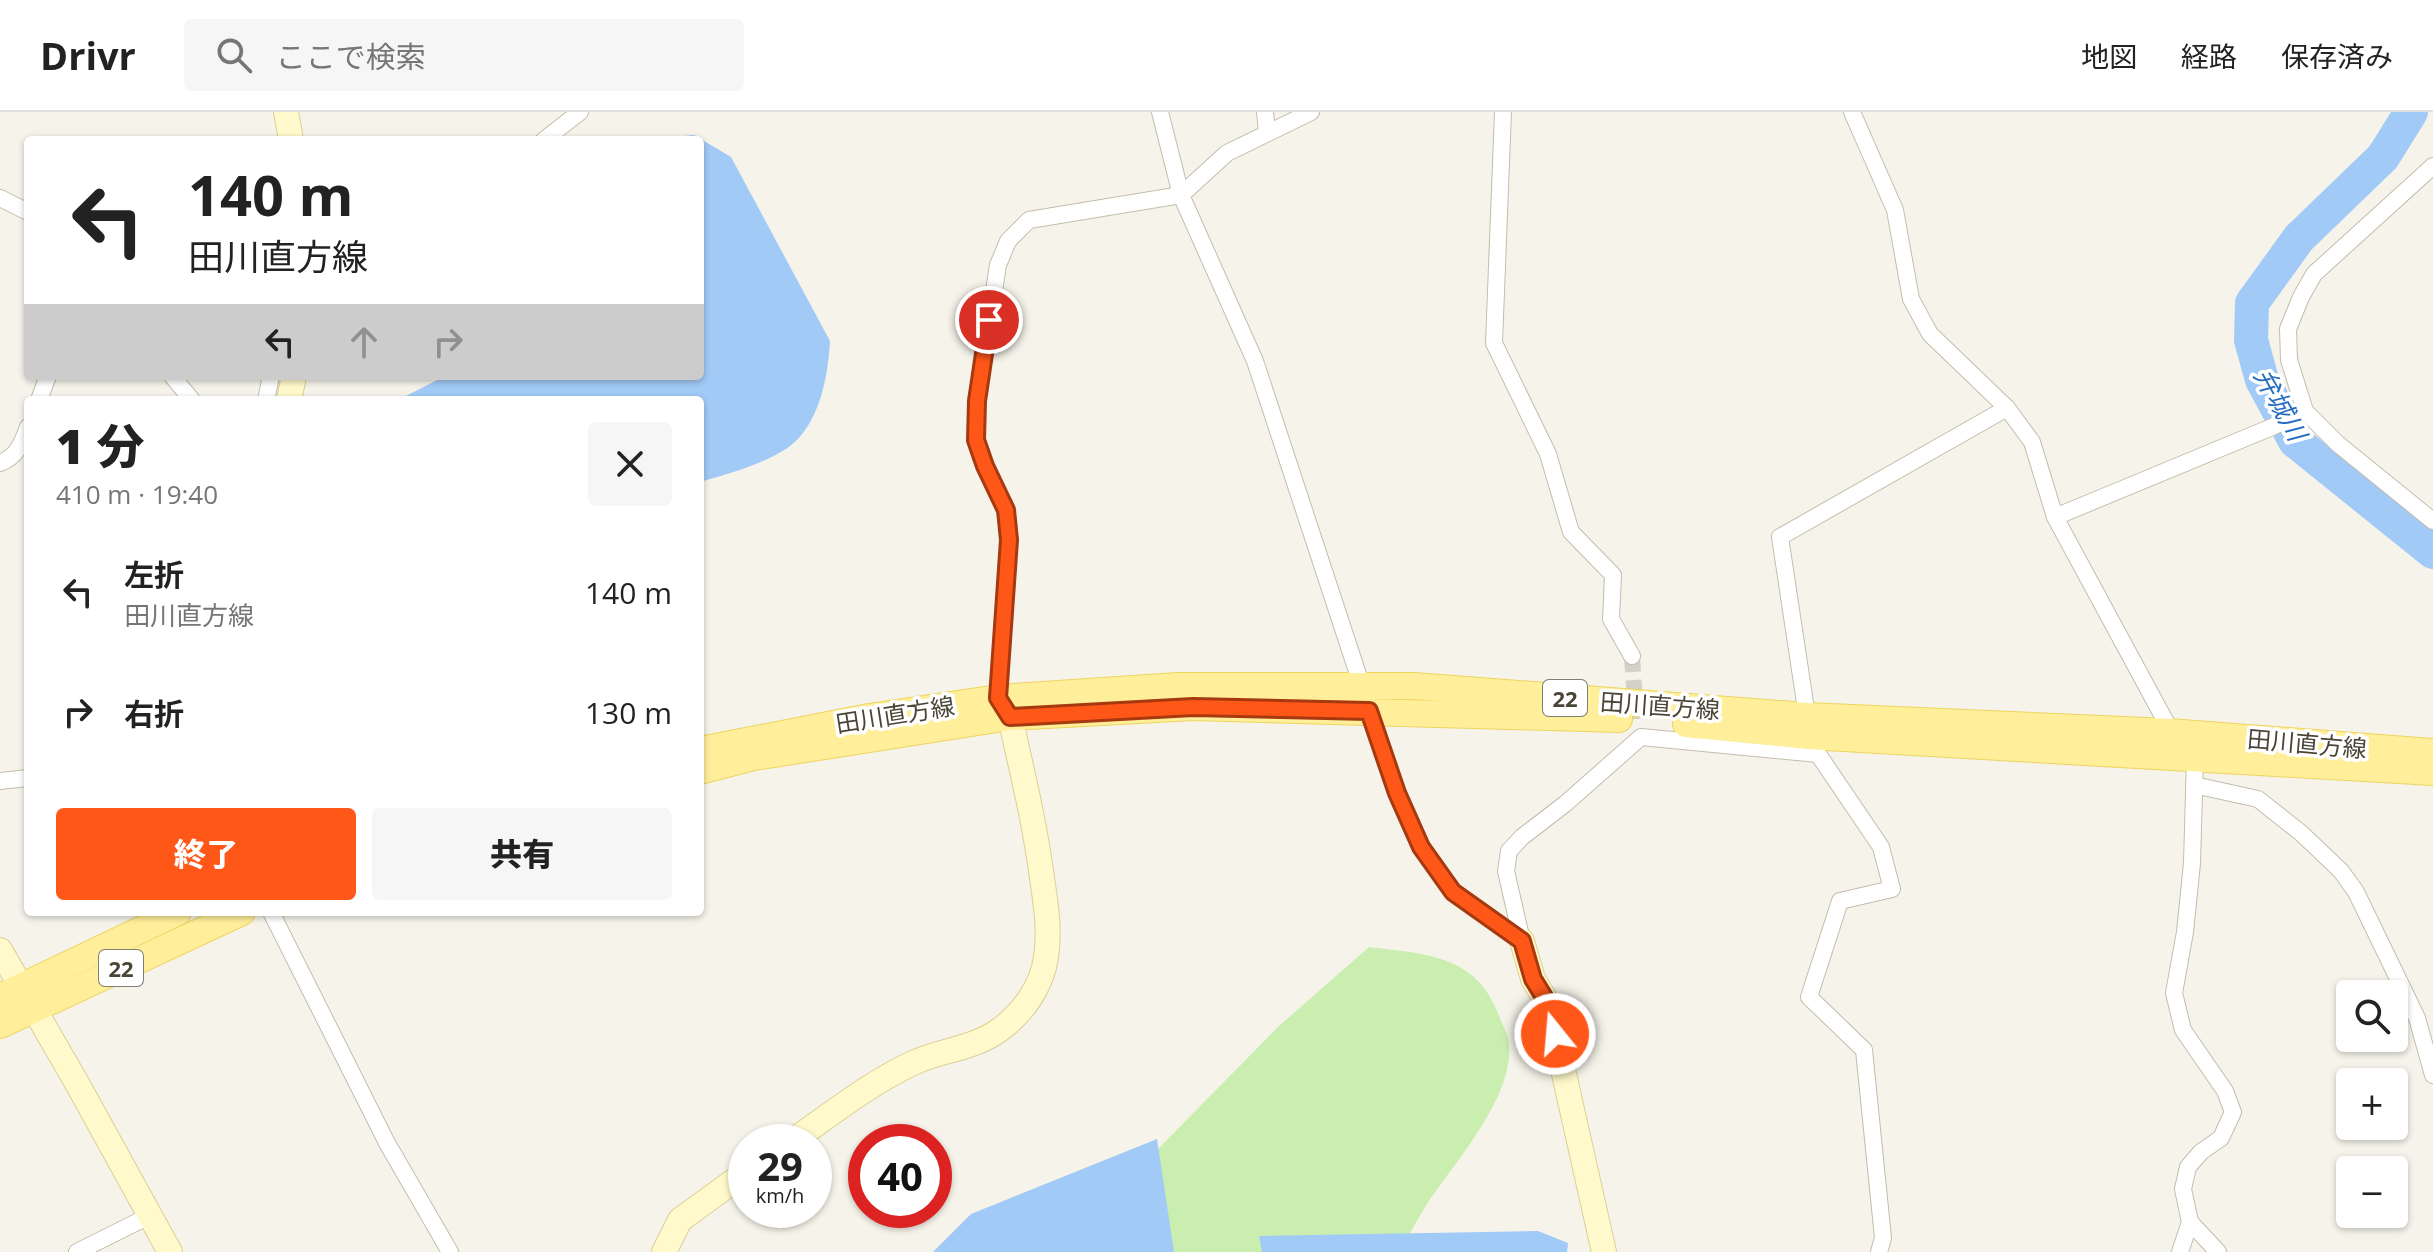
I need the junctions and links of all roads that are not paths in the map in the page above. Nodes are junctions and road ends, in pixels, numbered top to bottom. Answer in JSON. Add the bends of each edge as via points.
{"nodes":[{"id":1,"x":286,"y":112,"type":"edge"},
{"id":2,"x":580,"y":112,"type":"edge"},
{"id":3,"x":1160,"y":112,"type":"edge"},
{"id":4,"x":1265,"y":112,"type":"edge"},
{"id":5,"x":1311,"y":112,"type":"edge"},
{"id":6,"x":1503,"y":112,"type":"edge"},
{"id":7,"x":1852,"y":112,"type":"edge"},
{"id":8,"x":1267,"y":133,"type":"junction"},
{"id":9,"x":290,"y":136,"type":"edge"},
{"id":10,"x":549,"y":136,"type":"edge"},
{"id":11,"x":2433,"y":166,"type":"edge"},
{"id":12,"x":1181,"y":195,"type":"junction"},
{"id":13,"x":0,"y":198,"type":"edge"},
{"id":14,"x":24,"y":210,"type":"edge"},
{"id":15,"x":175,"y":380,"type":"edge"},
{"id":16,"x":189,"y":396,"type":"edge"},
{"id":17,"x":2007,"y":408,"type":"junction"},
{"id":18,"x":2302,"y":413,"type":"junction"},
{"id":19,"x":24,"y":438,"type":"edge"},
{"id":20,"x":0,"y":463,"type":"edge"},
{"id":21,"x":2055,"y":517,"type":"junction"},
{"id":22,"x":2433,"y":521,"type":"edge"},
{"id":23,"x":1632,"y":656,"type":"tunnel mouth"},
{"id":24,"x":1359,"y":685,"type":"junction"},
{"id":25,"x":1004,"y":708,"type":"junction"},
{"id":26,"x":1369,"y":711,"type":"junction"},
{"id":27,"x":1638,"y":728,"type":"junction"},
{"id":28,"x":2169,"y":732,"type":"junction"},
{"id":29,"x":1812,"y":735,"type":"junction"},
{"id":30,"x":704,"y":749,"type":"edge"},
{"id":31,"x":2433,"y":752,"type":"edge"},
{"id":32,"x":2195,"y":759,"type":"junction"},
{"id":33,"x":704,"y":770,"type":"edge"},
{"id":34,"x":2433,"y":772,"type":"edge"},
{"id":35,"x":24,"y":778,"type":"edge"},
{"id":36,"x":0,"y":781,"type":"edge"},
{"id":37,"x":2194,"y":785,"type":"junction"},
{"id":38,"x":170,"y":916,"type":"edge"},
{"id":39,"x":231,"y":916,"type":"edge"},
{"id":40,"x":273,"y":916,"type":"edge"},
{"id":41,"x":1522,"y":941,"type":"junction"},
{"id":42,"x":0,"y":950,"type":"edge"},
{"id":43,"x":18,"y":997,"type":"edge"},
{"id":44,"x":0,"y":1025,"type":"edge"},
{"id":45,"x":2433,"y":1075,"type":"edge"},
{"id":46,"x":818,"y":1124,"type":"edge"},
{"id":47,"x":728,"y":1185,"type":"edge"},
{"id":48,"x":149,"y":1216,"type":"junction"},
{"id":49,"x":2190,"y":1222,"type":"junction"},
{"id":50,"x":77,"y":1252,"type":"edge"},
{"id":51,"x":170,"y":1252,"type":"edge"},
{"id":52,"x":450,"y":1252,"type":"edge"},
{"id":53,"x":664,"y":1252,"type":"edge"},
{"id":54,"x":1604,"y":1252,"type":"edge"},
{"id":55,"x":1879,"y":1252,"type":"edge"},
{"id":56,"x":2180,"y":1252,"type":"edge"},
{"id":57,"x":2218,"y":1252,"type":"edge"}],
"edges":[{"from":1,"to":9,"type":"street"},
{"from":2,"to":10,"type":"street"},
{"from":3,"to":12,"type":"street"},
{"from":4,"to":8,"type":"street"},
{"from":5,"to":8,"type":"street"},
{"from":6,"to":23,"type":"street","via":[[1494,343],[1548,454],[1571,532],[1613,575],[1611,619]]},
{"from":7,"to":17,"type":"street","via":[[1895,210],[1911,299],[1930,334]]},
{"from":8,"to":12,"type":"street","via":[[1227,153]]},
{"from":11,"to":18,"type":"street","via":[[2314,274],[2301,297],[2288,329],[2289,360]]},
{"from":12,"to":24,"type":"street","via":[[1255,361]]},
{"from":12,"to":25,"type":"street","via":[[1029,220],[1008,241],[998,265],[976,440],[1006,510]]},
{"from":13,"to":14,"type":"street"},
{"from":15,"to":16,"type":"street"},
{"from":17,"to":21,"type":"street","via":[[2032,442]]},
{"from":17,"to":29,"type":"street","via":[[1780,537]]},
{"from":18,"to":21,"type":"street"},
{"from":18,"to":22,"type":"street"},
{"from":19,"to":20,"type":"street","via":[[9,460]]},
{"from":21,"to":28,"type":"street"},
{"from":24,"to":25,"type":"main road","name":"田川直方線","number":"22","via":[[1178,686]]},
{"from":24,"to":26,"type":"street"},
{"from":24,"to":29,"type":"main road","name":"田川直方線","number":"22","via":[[1414,686]]},
{"from":25,"to":26,"type":"main road","name":"田川直方線","number":"22"},
{"from":25,"to":30,"type":"main road","name":"田川直方線","number":"22","via":[[869,717]]},
{"from":25,"to":33,"type":"main road","name":"田川直方線","number":"22"},
{"from":25,"to":46,"type":"street","via":[[1034,819],[1048,921],[1046,959],[1035,992],[995,1034],[893,1073]]},
{"from":26,"to":27,"type":"main road","name":"田川直方線","number":"22"},
{"from":26,"to":41,"type":"street","via":[[1421,847],[1453,892]]},
{"from":27,"to":29,"type":"main road","name":"田川直方線","number":"22"},
{"from":27,"to":41,"type":"street","via":[[1565,804],[1509,851],[1506,871]]},
{"from":28,"to":29,"type":"main road","name":"田川直方線","number":"22"},
{"from":28,"to":31,"type":"main road","name":"田川直方線","number":"22"},
{"from":28,"to":32,"type":"street"},
{"from":29,"to":32,"type":"main road","name":"田川直方線","number":"22"},
{"from":29,"to":55,"type":"street","via":[[1881,847],[1892,889],[1840,901],[1809,997],[1864,1050],[1883,1238]]},
{"from":32,"to":34,"type":"main road","name":"田川直方線","number":"22"},
{"from":32,"to":37,"type":"street"},
{"from":35,"to":36,"type":"street"},
{"from":37,"to":45,"type":"street","via":[[2258,799],[2341,871],[2417,1018]]},
{"from":37,"to":49,"type":"street","via":[[2192,863],[2174,993],[2183,1030],[2225,1091],[2233,1112],[2221,1138],[2188,1167],[2183,1189]]},
{"from":38,"to":43,"type":"main road","number":"22"},
{"from":39,"to":43,"type":"main road","number":"22"},
{"from":40,"to":52,"type":"street","via":[[387,1143]]},
{"from":41,"to":54,"type":"street","via":[[1555,1034]]},
{"from":42,"to":43,"type":"street"},
{"from":43,"to":44,"type":"main road","number":"22"},
{"from":43,"to":48,"type":"street","via":[[78,1085]]},
{"from":47,"to":53,"type":"street","via":[[680,1220]]},
{"from":48,"to":50,"type":"street"},
{"from":48,"to":51,"type":"street"},
{"from":49,"to":56,"type":"street"},
{"from":49,"to":57,"type":"street"}]}
